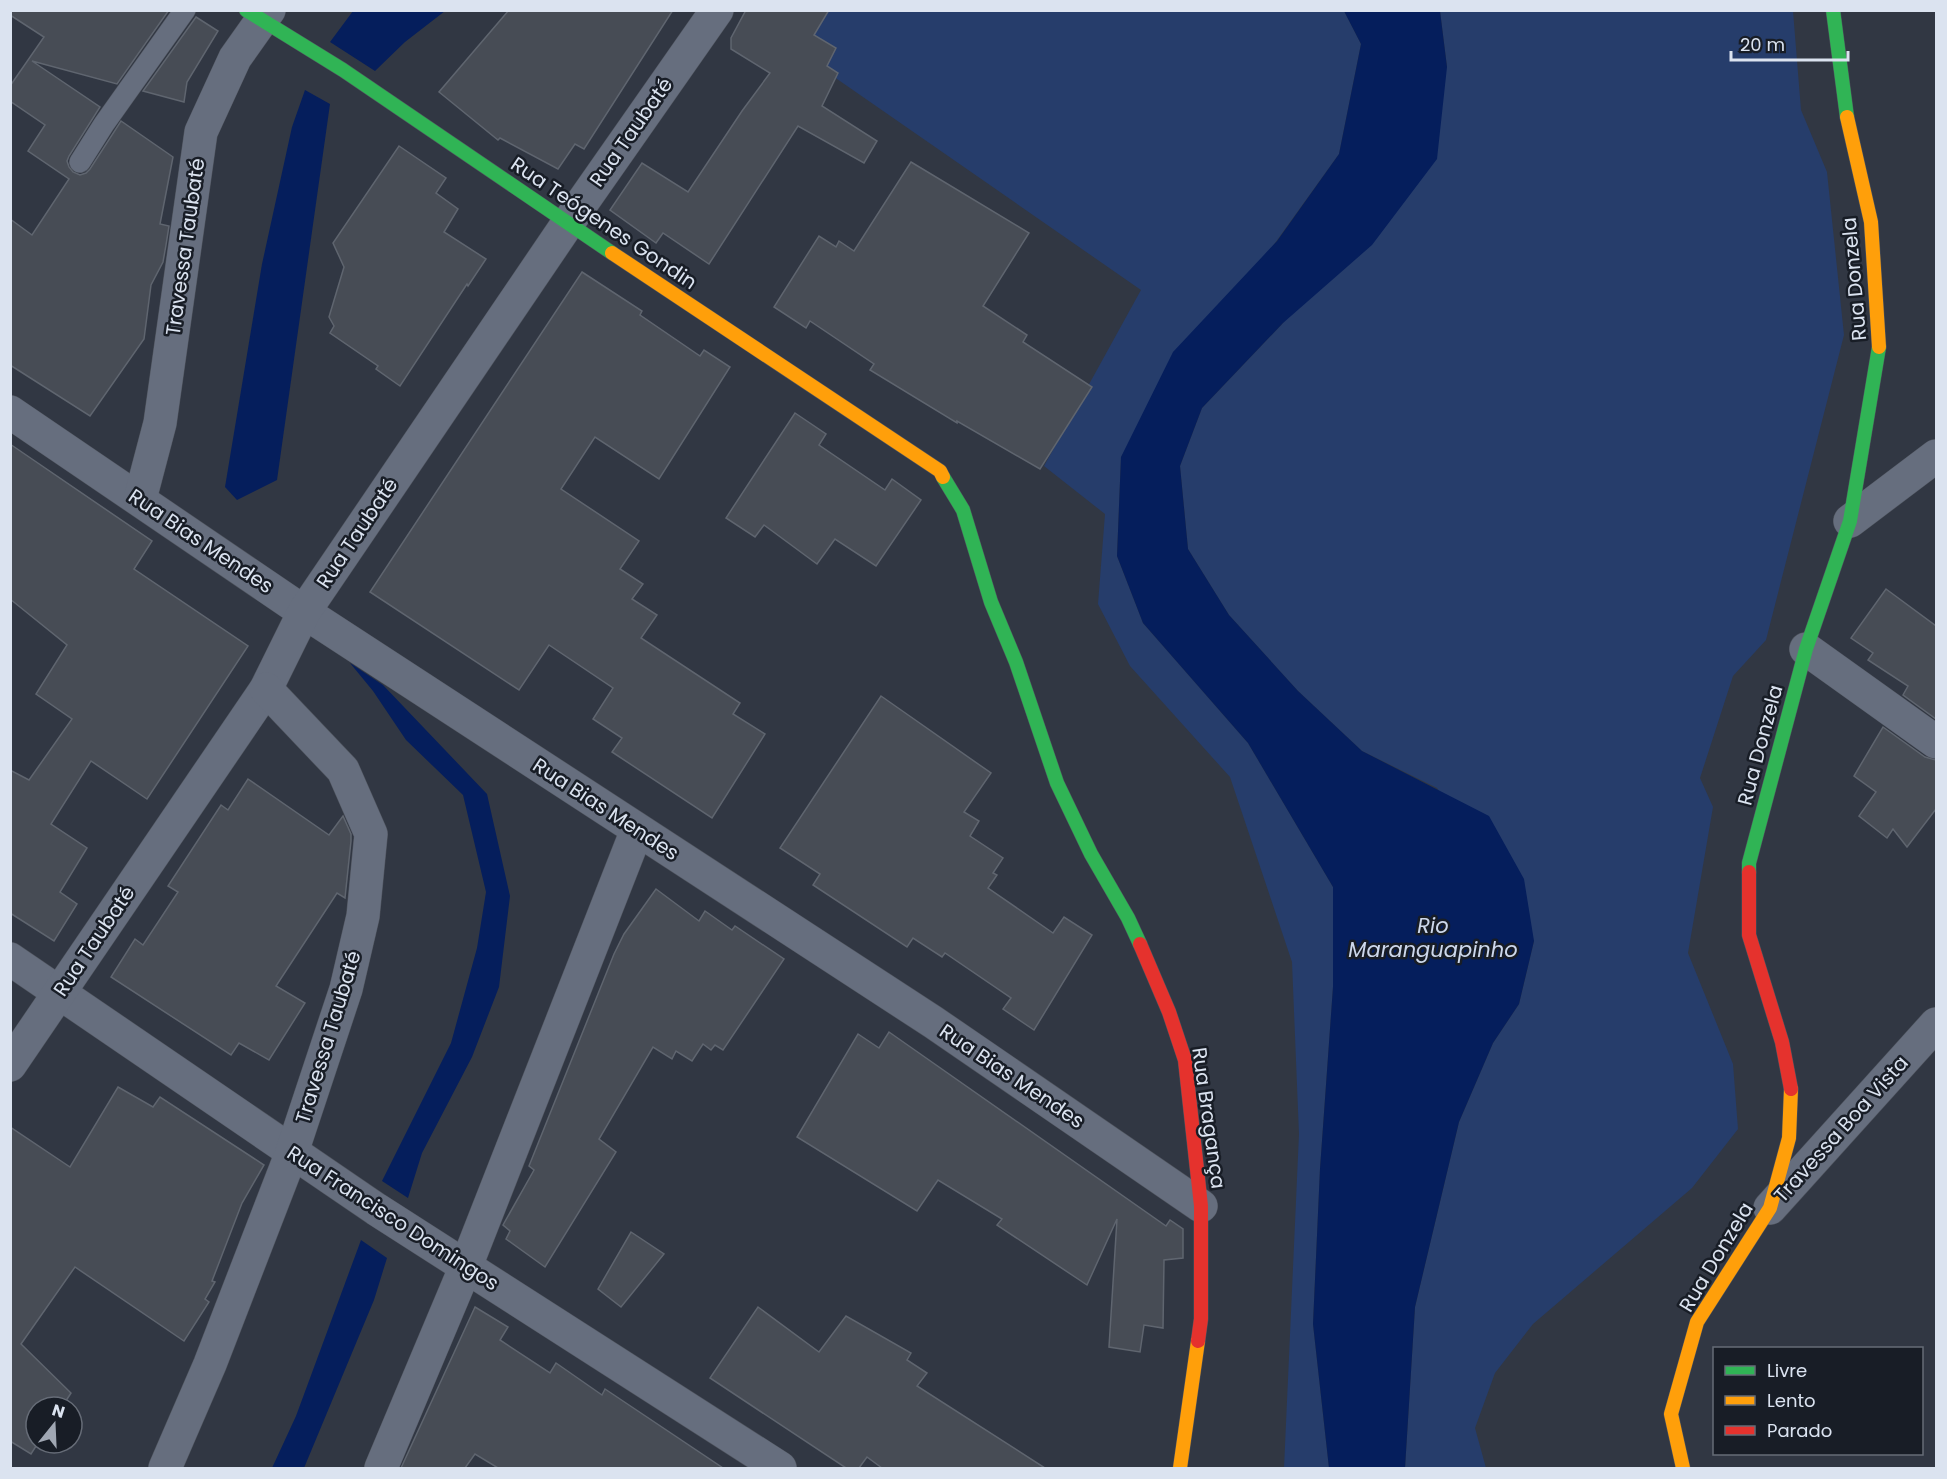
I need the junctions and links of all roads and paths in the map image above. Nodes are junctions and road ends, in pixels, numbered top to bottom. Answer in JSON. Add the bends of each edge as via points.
{"nodes":[{"id":1,"x":184,"y":10,"type":"edge"},
{"id":2,"x":717,"y":10,"type":"edge"},
{"id":3,"x":1833,"y":10,"type":"edge"},
{"id":4,"x":258,"y":14,"type":"edge"},
{"id":5,"x":80,"y":162,"type":"dead end"},
{"id":6,"x":567,"y":223,"type":"junction"},
{"id":7,"x":10,"y":412,"type":"edge"},
{"id":8,"x":1936,"y":456,"type":"edge"},
{"id":9,"x":940,"y":471,"type":"joint"},
{"id":10,"x":140,"y":499,"type":"junction"},
{"id":11,"x":1850,"y":521,"type":"junction"},
{"id":12,"x":304,"y":612,"type":"junction"},
{"id":13,"x":1806,"y":649,"type":"junction"},
{"id":14,"x":266,"y":689,"type":"junction"},
{"id":15,"x":1936,"y":742,"type":"edge"},
{"id":16,"x":637,"y":830,"type":"junction"},
{"id":17,"x":10,"y":959,"type":"edge"},
{"id":18,"x":59,"y":991,"type":"junction"},
{"id":19,"x":1936,"y":1024,"type":"edge"},
{"id":20,"x":10,"y":1065,"type":"edge"},
{"id":21,"x":292,"y":1152,"type":"junction"},
{"id":22,"x":1201,"y":1206,"type":"junction"},
{"id":23,"x":1770,"y":1208,"type":"junction"},
{"id":24,"x":466,"y":1266,"type":"junction"},
{"id":25,"x":165,"y":1468,"type":"edge"},
{"id":26,"x":381,"y":1468,"type":"edge"},
{"id":27,"x":780,"y":1468,"type":"edge"},
{"id":28,"x":1180,"y":1468,"type":"edge"},
{"id":29,"x":1683,"y":1468,"type":"edge"}],
"edges":[{"from":1,"to":5,"type":"lane"},
{"from":2,"to":6,"type":"street","name":"Rua Taubaté"},
{"from":3,"to":11,"type":"street","name":"Rua Donzela","via":[[1844,105],[1871,222],[1879,349]]},
{"from":4,"to":6,"type":"street","name":"Rua Teógenes Gondin"},
{"from":4,"to":10,"type":"street","name":"Travessa Taubaté","via":[[201,132],[160,423]]},
{"from":6,"to":9,"type":"street","name":"Rua Teógenes Gondin"},
{"from":6,"to":12,"type":"street","name":"Rua Taubaté"},
{"from":7,"to":10,"type":"street","name":"Rua Bias Mendes"},
{"from":8,"to":11,"type":"street"},
{"from":9,"to":22,"type":"street","name":"Rua Bragança","via":[[963,510],[991,602],[1057,783],[1128,918],[1168,1012],[1185,1060]]},
{"from":10,"to":12,"type":"street","name":"Rua Bias Mendes"},
{"from":11,"to":13,"type":"street","name":"Rua Donzela"},
{"from":12,"to":14,"type":"street","name":"Rua Taubaté"},
{"from":12,"to":16,"type":"street","name":"Rua Bias Mendes"},
{"from":13,"to":15,"type":"street"},
{"from":13,"to":23,"type":"street","name":"Rua Donzela","via":[[1749,863],[1749,935],[1791,1085],[1790,1138]]},
{"from":14,"to":18,"type":"street","name":"Rua Taubaté"},
{"from":14,"to":21,"type":"street","name":"Travessa Taubaté","via":[[343,770],[371,834],[363,916],[346,989]]},
{"from":16,"to":22,"type":"street","name":"Rua Bias Mendes","via":[[933,1022]]},
{"from":16,"to":24,"type":"street"},
{"from":17,"to":18,"type":"street","name":"Rua Francisco Domingos"},
{"from":18,"to":20,"type":"street","name":"Rua Taubaté"},
{"from":18,"to":21,"type":"street","name":"Rua Francisco Domingos"},
{"from":19,"to":23,"type":"street","name":"Travessa Boa Vista"},
{"from":21,"to":24,"type":"street","name":"Rua Francisco Domingos"},
{"from":21,"to":25,"type":"street","name":"Travessa Taubaté"},
{"from":22,"to":28,"type":"street","name":"Rua Bragança","via":[[1201,1319]]},
{"from":23,"to":29,"type":"street","name":"Rua Donzela","via":[[1697,1322],[1671,1414]]},
{"from":24,"to":26,"type":"street"},
{"from":24,"to":27,"type":"street","name":"Rua Francisco Domingos"}]}
